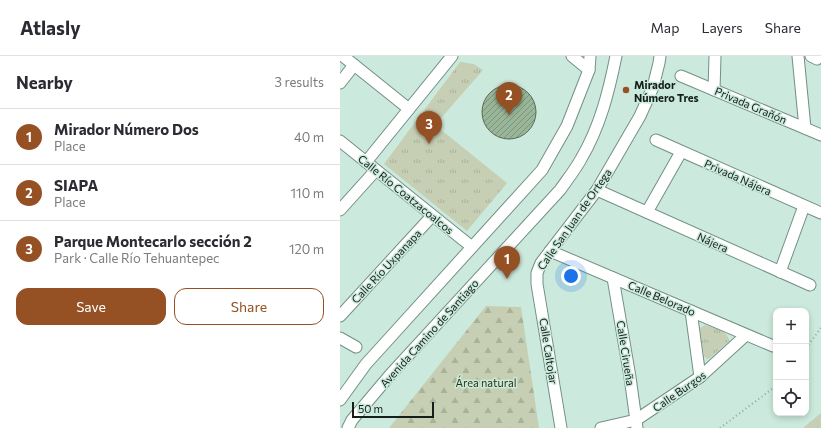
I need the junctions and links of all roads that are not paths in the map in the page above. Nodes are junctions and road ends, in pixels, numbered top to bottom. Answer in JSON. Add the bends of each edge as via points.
{"nodes":[{"id":1,"x":343,"y":56,"type":"edge"},
{"id":2,"x":452,"y":56,"type":"edge"},
{"id":3,"x":572,"y":56,"type":"edge"},
{"id":4,"x":590,"y":56,"type":"edge"},
{"id":5,"x":616,"y":56,"type":"edge"},
{"id":6,"x":660,"y":56,"type":"edge"},
{"id":7,"x":715,"y":56,"type":"edge"},
{"id":8,"x":798,"y":56,"type":"edge"},
{"id":9,"x":354,"y":65,"type":"junction"},
{"id":10,"x":589,"y":70,"type":"junction"},
{"id":11,"x":681,"y":76,"type":"dead end"},
{"id":12,"x":340,"y":83,"type":"edge"},
{"id":13,"x":714,"y":90,"type":"junction"},
{"id":14,"x":409,"y":109,"type":"junction"},
{"id":15,"x":805,"y":128,"type":"junction"},
{"id":16,"x":821,"y":134,"type":"edge"},
{"id":17,"x":656,"y":140,"type":"dead end"},
{"id":18,"x":340,"y":141,"type":"edge"},
{"id":19,"x":681,"y":152,"type":"junction"},
{"id":20,"x":366,"y":162,"type":"junction"},
{"id":21,"x":376,"y":170,"type":"junction"},
{"id":22,"x":597,"y":190,"type":"junction"},
{"id":23,"x":804,"y":206,"type":"junction"},
{"id":24,"x":340,"y":210,"type":"edge"},
{"id":25,"x":647,"y":212,"type":"junction"},
{"id":26,"x":821,"y":213,"type":"edge"},
{"id":27,"x":432,"y":216,"type":"junction"},
{"id":28,"x":472,"y":247,"type":"junction"},
{"id":29,"x":550,"y":250,"type":"junction"},
{"id":30,"x":780,"y":272,"type":"junction"},
{"id":31,"x":537,"y":273,"type":"joint"},
{"id":32,"x":613,"y":278,"type":"junction"},
{"id":33,"x":810,"y":285,"type":"dead end"},
{"id":34,"x":691,"y":311,"type":"junction"},
{"id":35,"x":340,"y":316,"type":"edge"},
{"id":36,"x":746,"y":335,"type":"junction"},
{"id":37,"x":340,"y":338,"type":"edge"},
{"id":38,"x":773,"y":346,"type":"dead end"},
{"id":39,"x":356,"y":347,"type":"dead end"},
{"id":40,"x":700,"y":377,"type":"junction"},
{"id":41,"x":340,"y":400,"type":"edge"},
{"id":42,"x":636,"y":424,"type":"edge"},
{"id":43,"x":348,"y":428,"type":"edge"},
{"id":44,"x":561,"y":428,"type":"edge"},
{"id":45,"x":601,"y":428,"type":"edge"}],
"edges":[{"from":1,"to":9,"type":"street"},
{"from":2,"to":14,"type":"street"},
{"from":3,"to":10,"type":"street"},
{"from":4,"to":10,"type":"street"},
{"from":5,"to":43,"type":"street","name":"Avenida Camino de Santiago","via":[[610,88],[598,124],[581,159],[560,190],[390,375]]},
{"from":6,"to":22,"type":"street","name":"Calle San Juan de Ortega","via":[[653,87],[640,116]]},
{"from":7,"to":13,"type":"street"},
{"from":8,"to":15,"type":"street"},
{"from":9,"to":12,"type":"street"},
{"from":9,"to":14,"type":"street"},
{"from":10,"to":28,"type":"street","via":[[567,126],[542,170]]},
{"from":11,"to":13,"type":"street","name":"Privada Grañón"},
{"from":13,"to":15,"type":"street","name":"Privada Grañón"},
{"from":14,"to":20,"type":"street"},
{"from":15,"to":16,"type":"street","name":"Privada Grañón"},
{"from":17,"to":19,"type":"street","name":"Privada Nájera"},
{"from":18,"to":20,"type":"street","name":"Calle Río Coatzacoalcos"},
{"from":19,"to":23,"type":"street","name":"Privada Nájera"},
{"from":19,"to":25,"type":"street"},
{"from":20,"to":21,"type":"street","name":"Calle Río Coatzacoalcos"},
{"from":21,"to":24,"type":"street"},
{"from":21,"to":27,"type":"street","name":"Calle Río Coatzacoalcos"},
{"from":22,"to":25,"type":"street","name":"Nájera"},
{"from":22,"to":29,"type":"street","name":"Calle San Juan de Ortega"},
{"from":23,"to":26,"type":"street","name":"Privada Nájera"},
{"from":23,"to":30,"type":"street"},
{"from":25,"to":30,"type":"street","name":"Nájera"},
{"from":27,"to":28,"type":"street","name":"Calle Río Coatzacoalcos"},
{"from":27,"to":35,"type":"street","name":"Calle Río Uxpanapa"},
{"from":28,"to":41,"type":"street","via":[[366,364]]},
{"from":29,"to":31,"type":"street","name":"Calle San Juan de Ortega"},
{"from":29,"to":32,"type":"street","name":"Calle Belorado"},
{"from":30,"to":33,"type":"street","name":"Nájera"},
{"from":31,"to":44,"type":"street","name":"Calle Caltojar"},
{"from":32,"to":34,"type":"street","name":"Calle Belorado"},
{"from":32,"to":42,"type":"street","name":"Calle Cirueña"},
{"from":34,"to":36,"type":"street","name":"Calle Belorado"},
{"from":34,"to":40,"type":"street"},
{"from":36,"to":38,"type":"street","name":"Calle Belorado"},
{"from":36,"to":40,"type":"street","name":"Calle Burgos"},
{"from":37,"to":39,"type":"street"},
{"from":40,"to":42,"type":"street","name":"Calle Burgos"},
{"from":42,"to":45,"type":"street","name":"Calle Burgos"}]}
